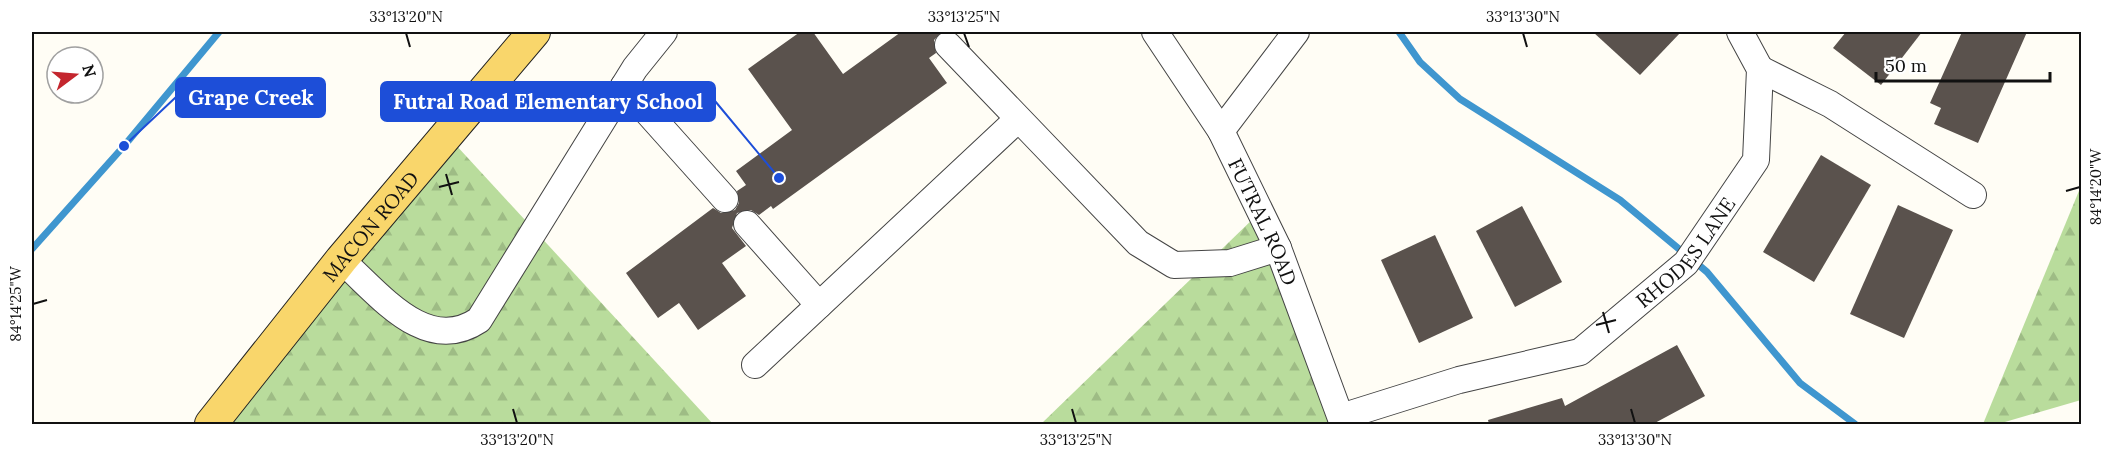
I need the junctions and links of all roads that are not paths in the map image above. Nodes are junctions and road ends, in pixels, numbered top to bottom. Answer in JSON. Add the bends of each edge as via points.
{"nodes":[{"id":1,"x":534,"y":32,"type":"edge"},
{"id":2,"x":664,"y":32,"type":"edge"},
{"id":3,"x":1155,"y":32,"type":"edge"},
{"id":4,"x":1296,"y":32,"type":"edge"},
{"id":5,"x":1740,"y":32,"type":"edge"},
{"id":6,"x":948,"y":45,"type":"dead end"},
{"id":7,"x":1760,"y":69,"type":"junction"},
{"id":8,"x":624,"y":86,"type":"junction"},
{"id":9,"x":1018,"y":119,"type":"junction"},
{"id":10,"x":1221,"y":131,"type":"junction"},
{"id":11,"x":1973,"y":195,"type":"dead end"},
{"id":12,"x":725,"y":199,"type":"dead end"},
{"id":13,"x":747,"y":224,"type":"dead end"},
{"id":14,"x":1278,"y":248,"type":"junction"},
{"id":15,"x":341,"y":260,"type":"junction"},
{"id":16,"x":819,"y":305,"type":"junction"},
{"id":17,"x":755,"y":364,"type":"dead end"},
{"id":18,"x":1342,"y":421,"type":"edge"},
{"id":19,"x":211,"y":424,"type":"edge"}],
"edges":[{"from":1,"to":15,"type":"main road","name":"MACON ROAD"},
{"from":2,"to":8,"type":"street"},
{"from":3,"to":10,"type":"street","name":"FUTRAL ROAD"},
{"from":4,"to":10,"type":"street"},
{"from":5,"to":7,"type":"street"},
{"from":6,"to":9,"type":"street"},
{"from":7,"to":11,"type":"street","via":[[1830,104]]},
{"from":7,"to":18,"type":"street","name":"RHODES LANE","via":[[1756,160],[1686,262],[1580,352],[1459,380]]},
{"from":8,"to":12,"type":"street"},
{"from":8,"to":15,"type":"street","via":[[479,320],[465,329],[438,332],[414,324]]},
{"from":9,"to":14,"type":"street","via":[[1138,243],[1174,265],[1230,263]]},
{"from":9,"to":16,"type":"street"},
{"from":10,"to":14,"type":"street","name":"FUTRAL ROAD"},
{"from":13,"to":16,"type":"street"},
{"from":14,"to":18,"type":"street","name":"FUTRAL ROAD"},
{"from":15,"to":19,"type":"main road","name":"MACON ROAD"},
{"from":16,"to":17,"type":"street"}]}
